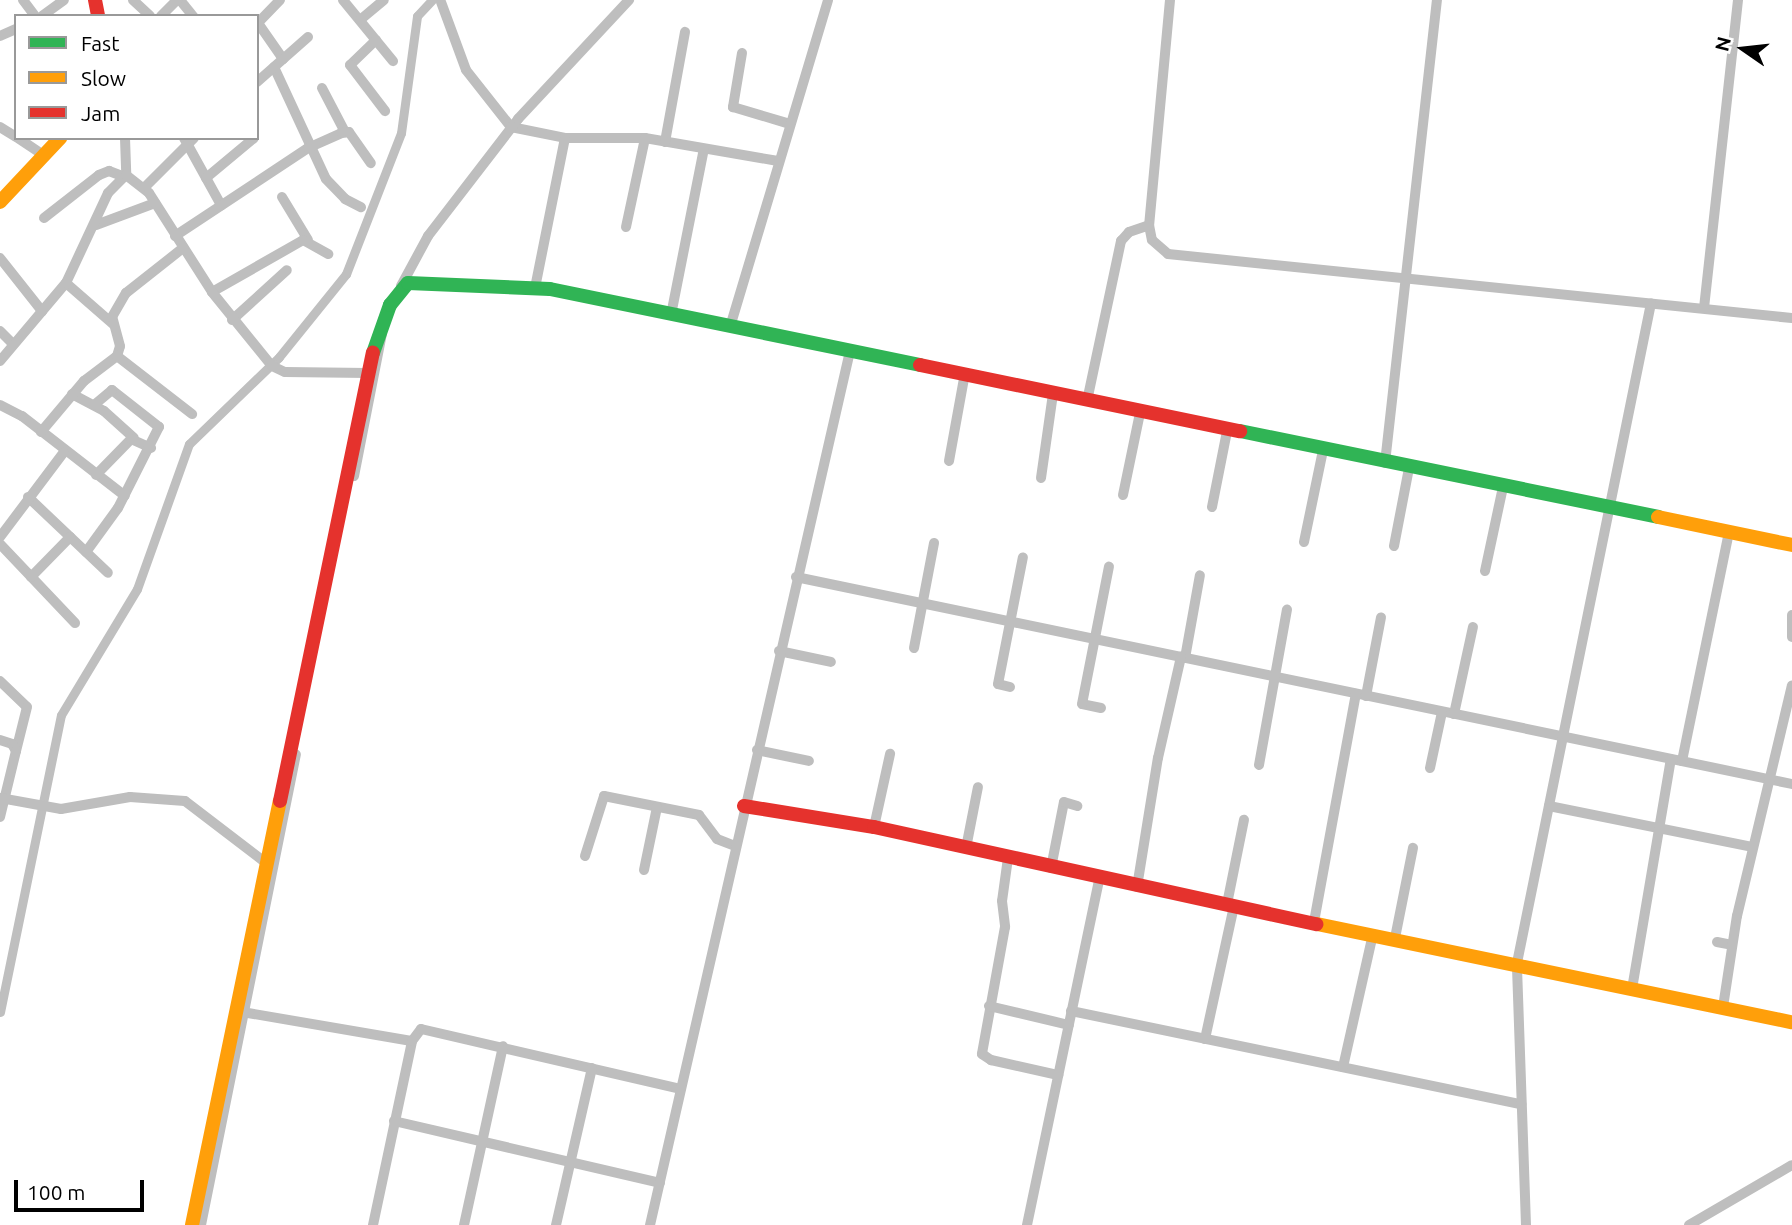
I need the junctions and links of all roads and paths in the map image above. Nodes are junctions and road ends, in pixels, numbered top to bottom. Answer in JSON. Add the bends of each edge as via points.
{"nodes":[{"id":1,"x":64,"y":0,"type":"edge"},
{"id":2,"x":133,"y":0,"type":"edge"},
{"id":3,"x":179,"y":0,"type":"edge"},
{"id":4,"x":280,"y":0,"type":"edge"},
{"id":5,"x":343,"y":0,"type":"edge"},
{"id":6,"x":384,"y":0,"type":"edge"},
{"id":7,"x":629,"y":0,"type":"edge"},
{"id":8,"x":828,"y":0,"type":"edge"},
{"id":9,"x":1170,"y":0,"type":"edge"},
{"id":10,"x":1437,"y":0,"type":"edge"},
{"id":11,"x":1738,"y":0,"type":"edge"},
{"id":12,"x":443,"y":1,"type":"edge"},
{"id":13,"x":45,"y":14,"type":"edge"},
{"id":14,"x":148,"y":14,"type":"edge"},
{"id":15,"x":163,"y":14,"type":"edge"},
{"id":16,"x":191,"y":14,"type":"edge"},
{"id":17,"x":360,"y":20,"type":"junction"},
{"id":18,"x":259,"y":22,"type":"edge"},
{"id":19,"x":259,"y":24,"type":"edge"},
{"id":20,"x":685,"y":32,"type":"dead end"},
{"id":21,"x":308,"y":37,"type":"dead end"},
{"id":22,"x":376,"y":40,"type":"junction"},
{"id":23,"x":742,"y":53,"type":"dead end"},
{"id":24,"x":283,"y":59,"type":"junction"},
{"id":25,"x":393,"y":61,"type":"dead end"},
{"id":26,"x":274,"y":67,"type":"junction"},
{"id":27,"x":259,"y":80,"type":"edge"},
{"id":28,"x":322,"y":88,"type":"dead end"},
{"id":29,"x":385,"y":111,"type":"dead end"},
{"id":30,"x":790,"y":124,"type":"junction"},
{"id":31,"x":511,"y":127,"type":"junction"},
{"id":32,"x":345,"y":132,"type":"junction"},
{"id":33,"x":565,"y":138,"type":"junction"},
{"id":34,"x":645,"y":138,"type":"junction"},
{"id":35,"x":20,"y":140,"type":"edge"},
{"id":36,"x":58,"y":140,"type":"edge"},
{"id":37,"x":125,"y":140,"type":"edge"},
{"id":38,"x":188,"y":140,"type":"edge"},
{"id":39,"x":252,"y":140,"type":"edge"},
{"id":40,"x":665,"y":142,"type":"junction"},
{"id":41,"x":308,"y":148,"type":"junction"},
{"id":42,"x":704,"y":149,"type":"junction"},
{"id":43,"x":42,"y":154,"type":"junction"},
{"id":44,"x":778,"y":161,"type":"junction"},
{"id":45,"x":371,"y":163,"type":"dead end"},
{"id":46,"x":124,"y":176,"type":"junction"},
{"id":47,"x":206,"y":178,"type":"junction"},
{"id":48,"x":145,"y":187,"type":"junction"},
{"id":49,"x":282,"y":197,"type":"dead end"},
{"id":50,"x":0,"y":202,"type":"edge"},
{"id":51,"x":155,"y":203,"type":"junction"},
{"id":52,"x":221,"y":205,"type":"junction"},
{"id":53,"x":361,"y":207,"type":"dead end"},
{"id":54,"x":44,"y":218,"type":"dead end"},
{"id":55,"x":96,"y":225,"type":"junction"},
{"id":56,"x":1149,"y":225,"type":"junction"},
{"id":57,"x":626,"y":227,"type":"dead end"},
{"id":58,"x":175,"y":236,"type":"junction"},
{"id":59,"x":307,"y":240,"type":"junction"},
{"id":60,"x":183,"y":248,"type":"junction"},
{"id":61,"x":328,"y":254,"type":"dead end"},
{"id":62,"x":0,"y":258,"type":"edge"},
{"id":63,"x":287,"y":270,"type":"dead end"},
{"id":64,"x":1405,"y":281,"type":"junction"},
{"id":65,"x":66,"y":283,"type":"junction"},
{"id":66,"x":401,"y":287,"type":"junction"},
{"id":67,"x":535,"y":288,"type":"junction"},
{"id":68,"x":212,"y":292,"type":"junction"},
{"id":69,"x":1651,"y":303,"type":"junction"},
{"id":70,"x":1704,"y":308,"type":"junction"},
{"id":71,"x":42,"y":311,"type":"junction"},
{"id":72,"x":671,"y":315,"type":"junction"},
{"id":73,"x":1792,"y":318,"type":"edge"},
{"id":74,"x":232,"y":320,"type":"junction"},
{"id":75,"x":113,"y":324,"type":"junction"},
{"id":76,"x":730,"y":327,"type":"junction"},
{"id":77,"x":0,"y":331,"type":"edge"},
{"id":78,"x":382,"y":332,"type":"junction"},
{"id":79,"x":13,"y":344,"type":"junction"},
{"id":80,"x":850,"y":351,"type":"junction"},
{"id":81,"x":117,"y":356,"type":"junction"},
{"id":82,"x":0,"y":361,"type":"edge"},
{"id":83,"x":368,"y":373,"type":"junction"},
{"id":84,"x":965,"y":373,"type":"junction"},
{"id":85,"x":72,"y":394,"type":"junction"},
{"id":86,"x":1053,"y":394,"type":"junction"},
{"id":87,"x":1087,"y":401,"type":"junction"},
{"id":88,"x":0,"y":405,"type":"edge"},
{"id":89,"x":94,"y":405,"type":"junction"},
{"id":90,"x":1140,"y":413,"type":"junction"},
{"id":91,"x":192,"y":414,"type":"dead end"},
{"id":92,"x":1227,"y":431,"type":"junction"},
{"id":93,"x":41,"y":432,"type":"junction"},
{"id":94,"x":134,"y":438,"type":"junction"},
{"id":95,"x":151,"y":448,"type":"junction"},
{"id":96,"x":1323,"y":450,"type":"junction"},
{"id":97,"x":64,"y":452,"type":"junction"},
{"id":98,"x":949,"y":461,"type":"dead end"},
{"id":99,"x":1385,"y":463,"type":"junction"},
{"id":100,"x":1409,"y":468,"type":"junction"},
{"id":101,"x":96,"y":475,"type":"junction"},
{"id":102,"x":1041,"y":478,"type":"dead end"},
{"id":103,"x":1503,"y":487,"type":"junction"},
{"id":104,"x":1123,"y":495,"type":"dead end"},
{"id":105,"x":125,"y":496,"type":"junction"},
{"id":106,"x":28,"y":497,"type":"junction"},
{"id":107,"x":1212,"y":507,"type":"dead end"},
{"id":108,"x":1610,"y":509,"type":"junction"},
{"id":109,"x":1729,"y":533,"type":"junction"},
{"id":110,"x":0,"y":537,"type":"edge"},
{"id":111,"x":70,"y":537,"type":"junction"},
{"id":112,"x":1304,"y":542,"type":"dead end"},
{"id":113,"x":934,"y":543,"type":"dead end"},
{"id":114,"x":0,"y":544,"type":"edge"},
{"id":115,"x":1792,"y":545,"type":"edge"},
{"id":116,"x":1394,"y":546,"type":"dead end"},
{"id":117,"x":86,"y":552,"type":"junction"},
{"id":118,"x":1023,"y":557,"type":"dead end"},
{"id":119,"x":1109,"y":567,"type":"dead end"},
{"id":120,"x":1485,"y":571,"type":"dead end"},
{"id":121,"x":108,"y":573,"type":"dead end"},
{"id":122,"x":1200,"y":575,"type":"dead end"},
{"id":123,"x":31,"y":577,"type":"junction"},
{"id":124,"x":796,"y":577,"type":"junction"},
{"id":125,"x":923,"y":603,"type":"junction"},
{"id":126,"x":1287,"y":610,"type":"dead end"},
{"id":127,"x":1792,"y":615,"type":"edge"},
{"id":128,"x":1381,"y":617,"type":"dead end"},
{"id":129,"x":1010,"y":621,"type":"junction"},
{"id":130,"x":75,"y":624,"type":"dead end"},
{"id":131,"x":1473,"y":627,"type":"dead end"},
{"id":132,"x":1792,"y":637,"type":"edge"},
{"id":133,"x":1094,"y":639,"type":"junction"},
{"id":134,"x":914,"y":648,"type":"dead end"},
{"id":135,"x":779,"y":651,"type":"junction"},
{"id":136,"x":1183,"y":658,"type":"junction"},
{"id":137,"x":831,"y":662,"type":"dead end"},
{"id":138,"x":1277,"y":677,"type":"junction"},
{"id":139,"x":0,"y":681,"type":"edge"},
{"id":140,"x":1792,"y":685,"type":"edge"},
{"id":141,"x":1010,"y":687,"type":"dead end"},
{"id":142,"x":1361,"y":695,"type":"junction"},
{"id":143,"x":1101,"y":708,"type":"dead end"},
{"id":144,"x":1442,"y":712,"type":"junction"},
{"id":145,"x":1454,"y":714,"type":"junction"},
{"id":146,"x":1563,"y":735,"type":"junction"},
{"id":147,"x":0,"y":740,"type":"edge"},
{"id":148,"x":757,"y":750,"type":"junction"},
{"id":149,"x":16,"y":751,"type":"junction"},
{"id":150,"x":890,"y":754,"type":"dead end"},
{"id":151,"x":1677,"y":760,"type":"junction"},
{"id":152,"x":809,"y":761,"type":"dead end"},
{"id":153,"x":1259,"y":765,"type":"dead end"},
{"id":154,"x":1430,"y":768,"type":"dead end"},
{"id":155,"x":1770,"y":779,"type":"junction"},
{"id":156,"x":1792,"y":784,"type":"edge"},
{"id":157,"x":978,"y":787,"type":"dead end"},
{"id":158,"x":2,"y":798,"type":"edge"},
{"id":159,"x":744,"y":806,"type":"junction"},
{"id":160,"x":1077,"y":806,"type":"dead end"},
{"id":161,"x":1549,"y":806,"type":"junction"},
{"id":162,"x":657,"y":807,"type":"junction"},
{"id":163,"x":0,"y":817,"type":"edge"},
{"id":164,"x":1244,"y":820,"type":"dead end"},
{"id":165,"x":874,"y":827,"type":"junction"},
{"id":166,"x":1658,"y":828,"type":"junction"},
{"id":167,"x":735,"y":846,"type":"junction"},
{"id":168,"x":1752,"y":847,"type":"junction"},
{"id":169,"x":966,"y":848,"type":"junction"},
{"id":170,"x":1413,"y":848,"type":"dead end"},
{"id":171,"x":585,"y":856,"type":"dead end"},
{"id":172,"x":1008,"y":858,"type":"junction"},
{"id":173,"x":266,"y":863,"type":"junction"},
{"id":174,"x":1051,"y":868,"type":"junction"},
{"id":175,"x":644,"y":870,"type":"dead end"},
{"id":176,"x":1099,"y":879,"type":"junction"},
{"id":177,"x":1137,"y":887,"type":"junction"},
{"id":178,"x":1230,"y":905,"type":"junction"},
{"id":179,"x":1314,"y":922,"type":"junction"},
{"id":180,"x":1373,"y":934,"type":"junction"},
{"id":181,"x":1395,"y":938,"type":"junction"},
{"id":182,"x":1717,"y":942,"type":"dead end"},
{"id":183,"x":1732,"y":945,"type":"junction"},
{"id":184,"x":1517,"y":963,"type":"junction"},
{"id":185,"x":1632,"y":989,"type":"junction"},
{"id":186,"x":989,"y":1006,"type":"junction"},
{"id":187,"x":1723,"y":1007,"type":"junction"},
{"id":188,"x":240,"y":1012,"type":"junction"},
{"id":189,"x":1072,"y":1012,"type":"junction"},
{"id":190,"x":1792,"y":1022,"type":"edge"},
{"id":191,"x":1069,"y":1025,"type":"junction"},
{"id":192,"x":1205,"y":1039,"type":"junction"},
{"id":193,"x":412,"y":1041,"type":"junction"},
{"id":194,"x":503,"y":1046,"type":"junction"},
{"id":195,"x":1343,"y":1067,"type":"junction"},
{"id":196,"x":592,"y":1068,"type":"junction"},
{"id":197,"x":1058,"y":1075,"type":"junction"},
{"id":198,"x":680,"y":1089,"type":"junction"},
{"id":199,"x":1521,"y":1104,"type":"junction"},
{"id":200,"x":394,"y":1121,"type":"junction"},
{"id":201,"x":479,"y":1141,"type":"junction"},
{"id":202,"x":569,"y":1161,"type":"junction"},
{"id":203,"x":1792,"y":1165,"type":"edge"},
{"id":204,"x":660,"y":1182,"type":"junction"},
{"id":205,"x":376,"y":1224,"type":"edge"},
{"id":206,"x":192,"y":1225,"type":"edge"},
{"id":207,"x":201,"y":1225,"type":"edge"},
{"id":208,"x":464,"y":1225,"type":"edge"},
{"id":209,"x":556,"y":1225,"type":"edge"},
{"id":210,"x":650,"y":1225,"type":"edge"},
{"id":211,"x":1027,"y":1225,"type":"edge"},
{"id":212,"x":1525,"y":1225,"type":"edge"},
{"id":213,"x":1689,"y":1225,"type":"edge"}],
"edges":[{"from":1,"to":13,"type":"street"},
{"from":2,"to":14,"type":"street"},
{"from":3,"to":15,"type":"street"},
{"from":3,"to":16,"type":"street"},
{"from":4,"to":18,"type":"street"},
{"from":5,"to":17,"type":"street"},
{"from":6,"to":17,"type":"street"},
{"from":7,"to":31,"type":"street"},
{"from":8,"to":30,"type":"street"},
{"from":9,"to":56,"type":"street"},
{"from":10,"to":64,"type":"street"},
{"from":11,"to":70,"type":"street"},
{"from":12,"to":31,"type":"street","via":[[466,70]]},
{"from":17,"to":22,"type":"street"},
{"from":19,"to":24,"type":"street"},
{"from":20,"to":40,"type":"street"},
{"from":21,"to":24,"type":"street"},
{"from":22,"to":25,"type":"street"},
{"from":22,"to":29,"type":"street","via":[[350,65]]},
{"from":23,"to":30,"type":"street","via":[[733,107]]},
{"from":24,"to":26,"type":"street"},
{"from":26,"to":27,"type":"street"},
{"from":26,"to":41,"type":"street"},
{"from":28,"to":32,"type":"street"},
{"from":30,"to":44,"type":"street"},
{"from":31,"to":33,"type":"street"},
{"from":31,"to":66,"type":"street","via":[[428,236]]},
{"from":32,"to":41,"type":"street"},
{"from":32,"to":45,"type":"street"},
{"from":33,"to":34,"type":"street"},
{"from":33,"to":67,"type":"street"},
{"from":34,"to":40,"type":"street"},
{"from":34,"to":57,"type":"street"},
{"from":35,"to":43,"type":"street"},
{"from":36,"to":43,"type":"street"},
{"from":37,"to":46,"type":"street"},
{"from":38,"to":47,"type":"street"},
{"from":38,"to":48,"type":"street"},
{"from":39,"to":47,"type":"street"},
{"from":40,"to":42,"type":"street"},
{"from":41,"to":52,"type":"street"},
{"from":41,"to":53,"type":"street","via":[[333,187]]},
{"from":42,"to":44,"type":"street"},
{"from":42,"to":72,"type":"street"},
{"from":43,"to":50,"type":"street"},
{"from":44,"to":76,"type":"street"},
{"from":46,"to":48,"type":"street"},
{"from":46,"to":54,"type":"street","via":[[99,175]]},
{"from":46,"to":55,"type":"street","via":[[108,193]]},
{"from":47,"to":52,"type":"street"},
{"from":48,"to":51,"type":"street"},
{"from":49,"to":59,"type":"street"},
{"from":51,"to":55,"type":"street"},
{"from":51,"to":58,"type":"street"},
{"from":52,"to":58,"type":"street"},
{"from":55,"to":65,"type":"street"},
{"from":56,"to":64,"type":"street","via":[[1152,240],[1176,257]]},
{"from":56,"to":87,"type":"street","via":[[1129,232],[1121,241]]},
{"from":58,"to":60,"type":"street"},
{"from":59,"to":61,"type":"street"},
{"from":59,"to":68,"type":"street"},
{"from":60,"to":68,"type":"street"},
{"from":60,"to":75,"type":"street","via":[[126,293],[113,311]]},
{"from":62,"to":71,"type":"street"},
{"from":63,"to":74,"type":"street"},
{"from":64,"to":69,"type":"street"},
{"from":64,"to":99,"type":"street"},
{"from":65,"to":71,"type":"street"},
{"from":65,"to":75,"type":"street"},
{"from":66,"to":67,"type":"street","via":[[416,281]]},
{"from":66,"to":78,"type":"street"},
{"from":67,"to":72,"type":"street"},
{"from":68,"to":74,"type":"street"},
{"from":69,"to":70,"type":"street"},
{"from":69,"to":108,"type":"street"},
{"from":70,"to":73,"type":"street"},
{"from":71,"to":79,"type":"street"},
{"from":72,"to":76,"type":"street"},
{"from":74,"to":83,"type":"street","via":[[262,357],[285,372]]},
{"from":75,"to":81,"type":"street","via":[[120,345]]},
{"from":76,"to":80,"type":"street"},
{"from":77,"to":79,"type":"street"},
{"from":78,"to":83,"type":"street"},
{"from":78,"to":188,"type":"street"},
{"from":79,"to":82,"type":"street"},
{"from":80,"to":84,"type":"street"},
{"from":80,"to":124,"type":"street"},
{"from":81,"to":85,"type":"street"},
{"from":81,"to":91,"type":"street"},
{"from":83,"to":173,"type":"street"},
{"from":84,"to":86,"type":"street"},
{"from":84,"to":98,"type":"street"},
{"from":85,"to":89,"type":"street"},
{"from":85,"to":93,"type":"street"},
{"from":86,"to":87,"type":"street"},
{"from":86,"to":102,"type":"street"},
{"from":87,"to":90,"type":"street"},
{"from":88,"to":93,"type":"street"},
{"from":89,"to":94,"type":"street"},
{"from":89,"to":95,"type":"street","via":[[112,390],[138,407],[158,424]]},
{"from":90,"to":92,"type":"street"},
{"from":90,"to":104,"type":"street"},
{"from":92,"to":96,"type":"street"},
{"from":92,"to":107,"type":"street"},
{"from":93,"to":97,"type":"street"},
{"from":94,"to":95,"type":"street"},
{"from":94,"to":101,"type":"street"},
{"from":95,"to":105,"type":"street"},
{"from":96,"to":99,"type":"street"},
{"from":96,"to":112,"type":"street"},
{"from":97,"to":101,"type":"street"},
{"from":97,"to":106,"type":"street"},
{"from":99,"to":100,"type":"street"},
{"from":100,"to":103,"type":"street"},
{"from":100,"to":116,"type":"street"},
{"from":101,"to":105,"type":"street"},
{"from":103,"to":108,"type":"street"},
{"from":103,"to":120,"type":"street"},
{"from":105,"to":117,"type":"street"},
{"from":106,"to":110,"type":"street"},
{"from":106,"to":111,"type":"street"},
{"from":108,"to":109,"type":"street"},
{"from":108,"to":146,"type":"street"},
{"from":109,"to":115,"type":"street"},
{"from":109,"to":151,"type":"street"},
{"from":111,"to":117,"type":"street"},
{"from":111,"to":123,"type":"street"},
{"from":113,"to":125,"type":"street"},
{"from":114,"to":123,"type":"street"},
{"from":117,"to":121,"type":"street"},
{"from":118,"to":129,"type":"street"},
{"from":119,"to":133,"type":"street"},
{"from":122,"to":136,"type":"street"},
{"from":123,"to":130,"type":"street"},
{"from":124,"to":125,"type":"street"},
{"from":124,"to":135,"type":"street"},
{"from":125,"to":129,"type":"street"},
{"from":125,"to":134,"type":"street"},
{"from":126,"to":138,"type":"street"},
{"from":127,"to":132,"type":"street"},
{"from":128,"to":142,"type":"street"},
{"from":129,"to":133,"type":"street"},
{"from":129,"to":141,"type":"street","via":[[998,684]]},
{"from":131,"to":145,"type":"street"},
{"from":133,"to":136,"type":"street"},
{"from":133,"to":143,"type":"street","via":[[1082,704]]},
{"from":135,"to":137,"type":"street"},
{"from":135,"to":148,"type":"street"},
{"from":136,"to":138,"type":"street"},
{"from":136,"to":177,"type":"street","via":[[1157,758]]},
{"from":138,"to":142,"type":"street"},
{"from":138,"to":153,"type":"street"},
{"from":139,"to":149,"type":"street","via":[[27,707]]},
{"from":140,"to":155,"type":"street"},
{"from":142,"to":144,"type":"street"},
{"from":142,"to":179,"type":"street"},
{"from":144,"to":145,"type":"street"},
{"from":144,"to":154,"type":"street"},
{"from":145,"to":146,"type":"street"},
{"from":146,"to":151,"type":"street"},
{"from":146,"to":161,"type":"street"},
{"from":147,"to":149,"type":"street","via":[[12,744]]},
{"from":148,"to":152,"type":"street"},
{"from":148,"to":159,"type":"street"},
{"from":149,"to":158,"type":"street"},
{"from":150,"to":165,"type":"street"},
{"from":151,"to":155,"type":"street"},
{"from":151,"to":166,"type":"street"},
{"from":155,"to":156,"type":"street"},
{"from":155,"to":168,"type":"street"},
{"from":157,"to":169,"type":"street"},
{"from":158,"to":163,"type":"street"},
{"from":158,"to":173,"type":"street","via":[[61,808],[139,796],[185,801]]},
{"from":159,"to":165,"type":"street"},
{"from":159,"to":167,"type":"street"},
{"from":160,"to":174,"type":"street","via":[[1064,802]]},
{"from":161,"to":166,"type":"street"},
{"from":161,"to":184,"type":"street"},
{"from":162,"to":167,"type":"street","via":[[704,817],[717,839]]},
{"from":162,"to":171,"type":"street","via":[[601,797]]},
{"from":162,"to":175,"type":"street"},
{"from":164,"to":178,"type":"street"},
{"from":165,"to":169,"type":"street"},
{"from":166,"to":168,"type":"street"},
{"from":166,"to":185,"type":"street"},
{"from":167,"to":198,"type":"street"},
{"from":168,"to":183,"type":"street"},
{"from":169,"to":172,"type":"street"},
{"from":170,"to":181,"type":"street"},
{"from":172,"to":174,"type":"street"},
{"from":172,"to":186,"type":"street","via":[[1002,901],[1005,926]]},
{"from":173,"to":188,"type":"street"},
{"from":174,"to":176,"type":"street"},
{"from":176,"to":177,"type":"street"},
{"from":176,"to":189,"type":"street"},
{"from":177,"to":178,"type":"street"},
{"from":178,"to":179,"type":"street"},
{"from":178,"to":192,"type":"street"},
{"from":179,"to":180,"type":"street"},
{"from":180,"to":181,"type":"street"},
{"from":180,"to":195,"type":"street"},
{"from":181,"to":184,"type":"street"},
{"from":182,"to":183,"type":"street"},
{"from":183,"to":187,"type":"street"},
{"from":184,"to":185,"type":"street"},
{"from":184,"to":199,"type":"street"},
{"from":185,"to":187,"type":"street"},
{"from":186,"to":191,"type":"street"},
{"from":186,"to":197,"type":"street","via":[[981,1049],[985,1058]]},
{"from":187,"to":190,"type":"street"},
{"from":188,"to":193,"type":"street"},
{"from":188,"to":206,"type":"street"},
{"from":188,"to":207,"type":"street"},
{"from":189,"to":191,"type":"street"},
{"from":189,"to":192,"type":"street"},
{"from":191,"to":197,"type":"street"},
{"from":192,"to":195,"type":"street"},
{"from":193,"to":194,"type":"street","via":[[421,1029]]},
{"from":193,"to":200,"type":"street"},
{"from":194,"to":196,"type":"street"},
{"from":194,"to":201,"type":"street"},
{"from":195,"to":199,"type":"street"},
{"from":196,"to":198,"type":"street"},
{"from":196,"to":202,"type":"street"},
{"from":197,"to":211,"type":"street"},
{"from":198,"to":204,"type":"street"},
{"from":199,"to":212,"type":"street"},
{"from":200,"to":201,"type":"street"},
{"from":200,"to":205,"type":"street"},
{"from":201,"to":202,"type":"street"},
{"from":201,"to":208,"type":"street"},
{"from":202,"to":204,"type":"street"},
{"from":202,"to":209,"type":"street"},
{"from":203,"to":213,"type":"street"},
{"from":204,"to":210,"type":"street"}]}
